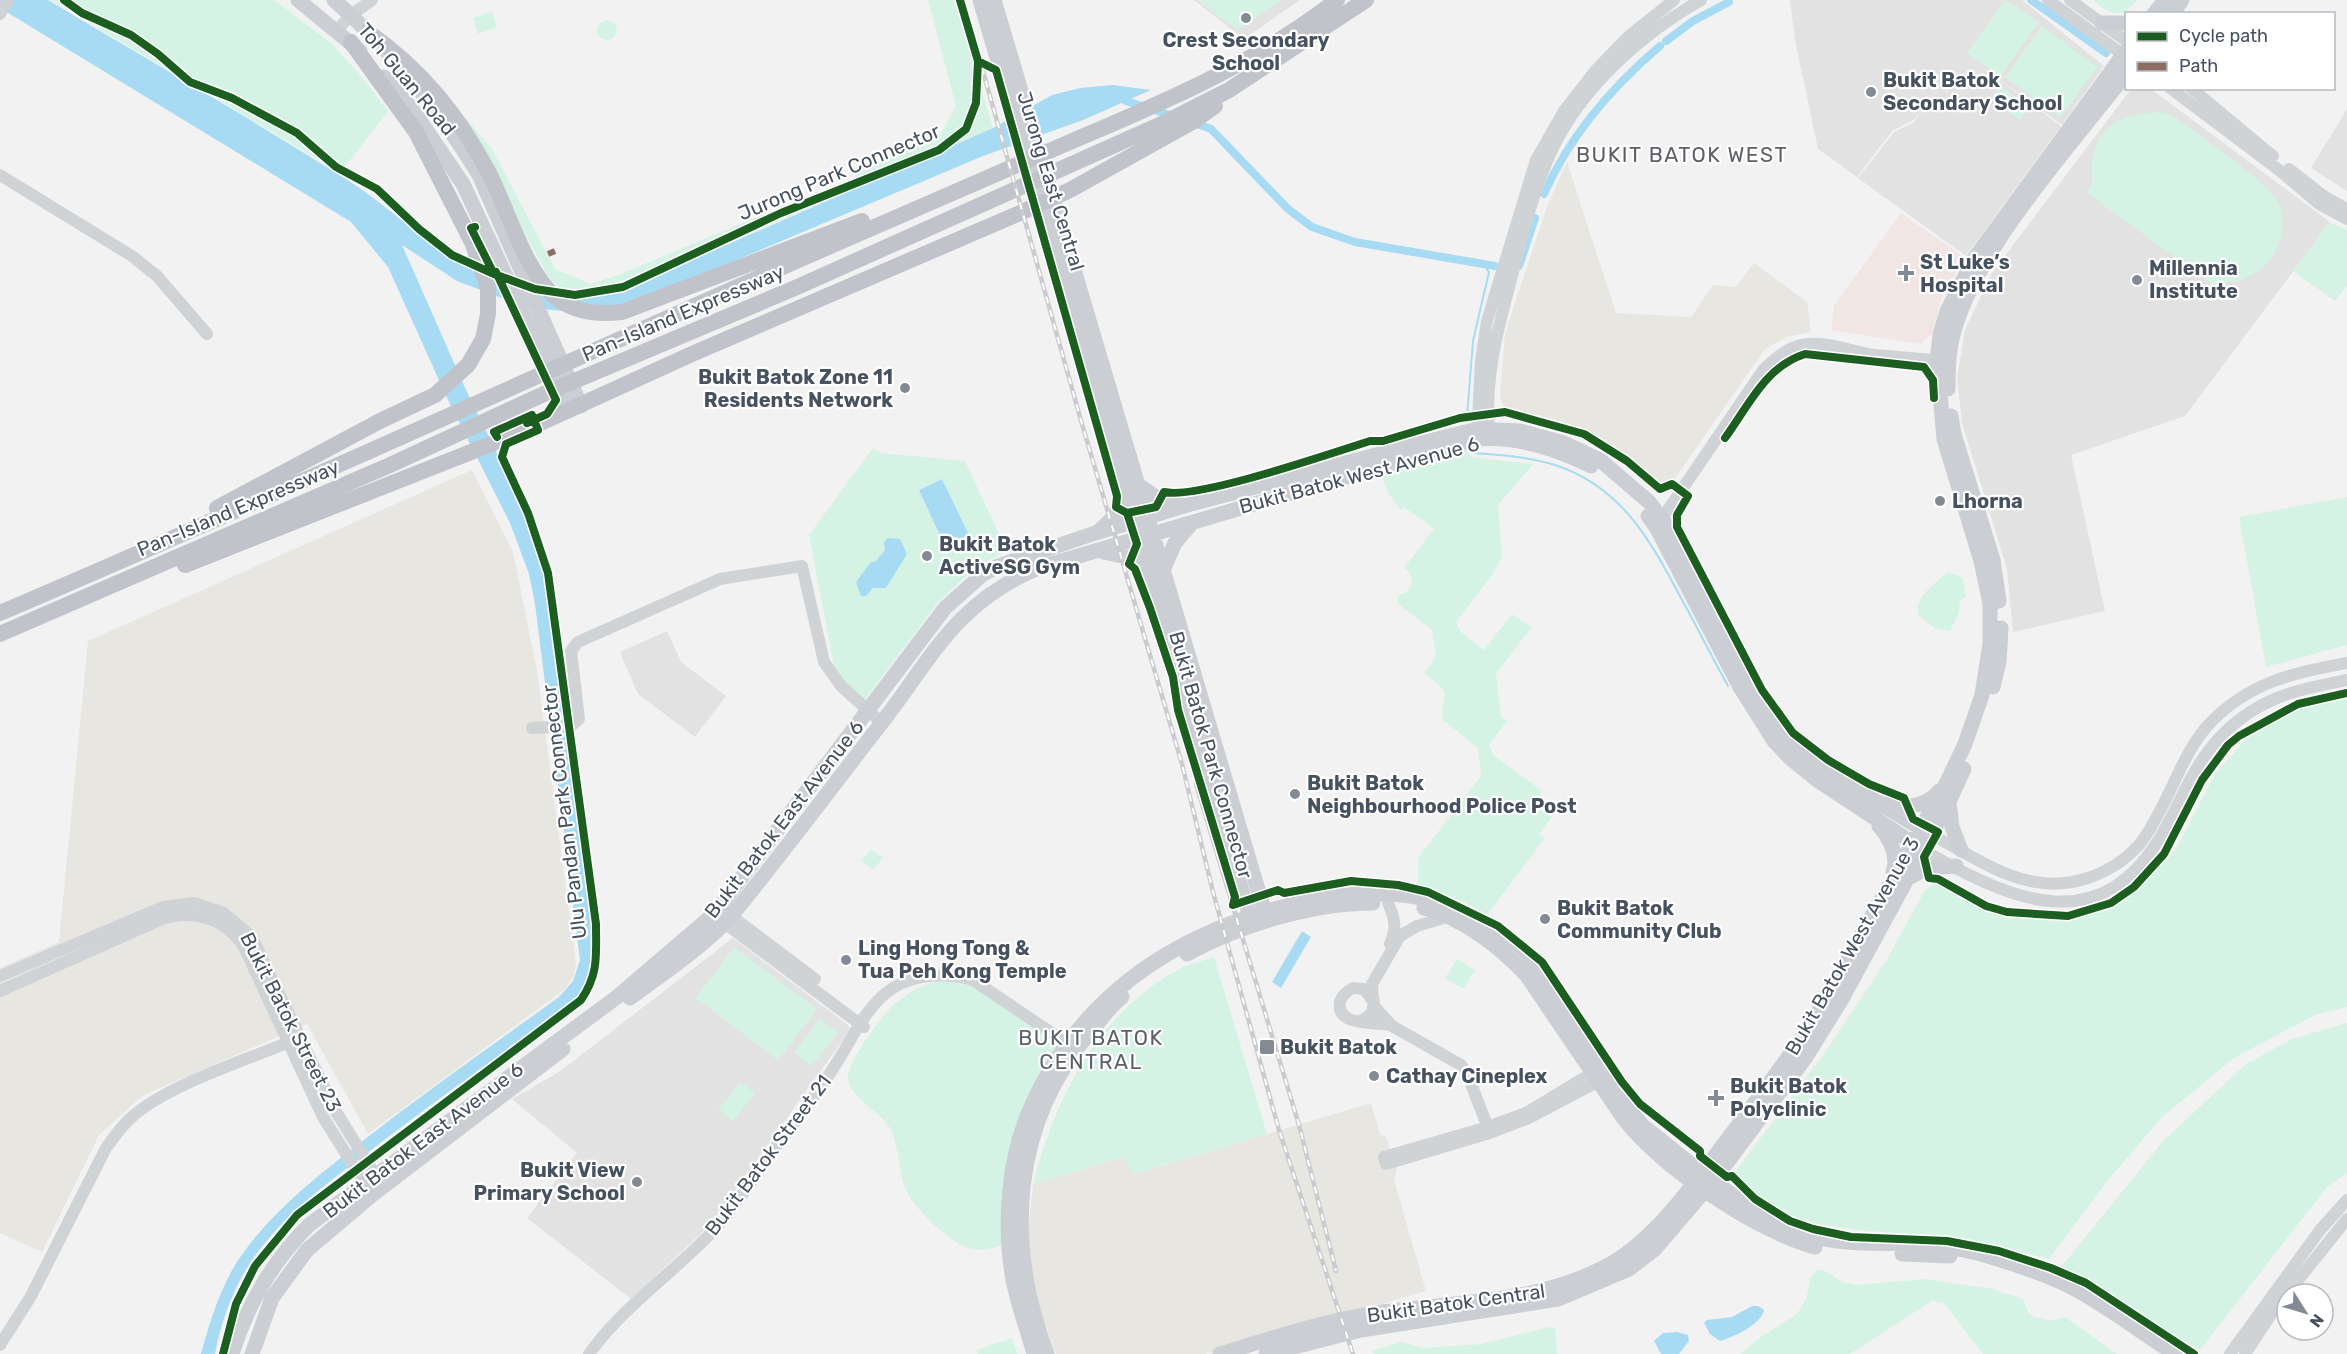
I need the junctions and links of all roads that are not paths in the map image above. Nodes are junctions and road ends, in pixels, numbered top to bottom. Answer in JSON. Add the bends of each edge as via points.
{"nodes":[{"id":1,"x":9,"y":0,"type":"edge"},
{"id":2,"x":298,"y":0,"type":"edge"},
{"id":3,"x":334,"y":0,"type":"edge"},
{"id":4,"x":372,"y":0,"type":"edge"},
{"id":5,"x":980,"y":0,"type":"edge"},
{"id":6,"x":994,"y":0,"type":"edge"},
{"id":7,"x":1337,"y":0,"type":"edge"},
{"id":8,"x":1366,"y":0,"type":"edge"},
{"id":9,"x":1674,"y":0,"type":"edge"},
{"id":10,"x":1701,"y":0,"type":"edge"},
{"id":11,"x":2048,"y":0,"type":"edge"},
{"id":12,"x":2070,"y":0,"type":"edge"},
{"id":13,"x":2165,"y":0,"type":"edge"},
{"id":14,"x":2156,"y":12,"type":"edge"},
{"id":15,"x":0,"y":14,"type":"edge"},
{"id":16,"x":351,"y":15,"type":"junction"},
{"id":17,"x":2125,"y":22,"type":"edge"},
{"id":18,"x":2102,"y":23,"type":"junction"},
{"id":19,"x":337,"y":30,"type":"junction"},
{"id":20,"x":368,"y":32,"type":"junction"},
{"id":21,"x":351,"y":42,"type":"junction"},
{"id":22,"x":2125,"y":50,"type":"edge"},
{"id":23,"x":2125,"y":50,"type":"edge"},
{"id":24,"x":2125,"y":52,"type":"edge"},
{"id":25,"x":1002,"y":57,"type":"junction"},
{"id":26,"x":2125,"y":78,"type":"edge"},
{"id":27,"x":2173,"y":90,"type":"edge"},
{"id":28,"x":2193,"y":90,"type":"edge"},
{"id":29,"x":1187,"y":120,"type":"junction"},
{"id":30,"x":0,"y":175,"type":"edge"},
{"id":31,"x":974,"y":184,"type":"junction"},
{"id":32,"x":2347,"y":209,"type":"edge"},
{"id":33,"x":2347,"y":219,"type":"edge"},
{"id":34,"x":1081,"y":313,"type":"junction"},
{"id":35,"x":207,"y":334,"type":"dead end"},
{"id":36,"x":1943,"y":361,"type":"junction"},
{"id":37,"x":575,"y":409,"type":"junction"},
{"id":38,"x":1483,"y":434,"type":"junction"},
{"id":39,"x":1137,"y":484,"type":"junction"},
{"id":40,"x":1126,"y":495,"type":"junction"},
{"id":41,"x":1188,"y":506,"type":"junction"},
{"id":42,"x":1149,"y":518,"type":"junction"},
{"id":43,"x":1196,"y":520,"type":"junction"},
{"id":44,"x":1133,"y":523,"type":"junction"},
{"id":45,"x":1659,"y":523,"type":"junction"},
{"id":46,"x":1095,"y":533,"type":"junction"},
{"id":47,"x":1153,"y":534,"type":"junction"},
{"id":48,"x":171,"y":537,"type":"junction"},
{"id":49,"x":1138,"y":538,"type":"junction"},
{"id":50,"x":1091,"y":552,"type":"junction"},
{"id":51,"x":1163,"y":570,"type":"junction"},
{"id":52,"x":1148,"y":572,"type":"junction"},
{"id":53,"x":55,"y":610,"type":"junction"},
{"id":54,"x":0,"y":613,"type":"edge"},
{"id":55,"x":0,"y":634,"type":"edge"},
{"id":56,"x":2347,"y":663,"type":"edge"},
{"id":57,"x":2347,"y":680,"type":"edge"},
{"id":58,"x":867,"y":711,"type":"junction"},
{"id":59,"x":882,"y":723,"type":"junction"},
{"id":60,"x":532,"y":728,"type":"dead end"},
{"id":61,"x":1947,"y":782,"type":"junction"},
{"id":62,"x":1949,"y":802,"type":"junction"},
{"id":63,"x":1880,"y":804,"type":"junction"},
{"id":64,"x":1873,"y":819,"type":"junction"},
{"id":65,"x":1926,"y":832,"type":"junction"},
{"id":66,"x":1917,"y":846,"type":"junction"},
{"id":67,"x":1961,"y":850,"type":"junction"},
{"id":68,"x":1956,"y":866,"type":"junction"},
{"id":69,"x":1907,"y":879,"type":"junction"},
{"id":70,"x":1890,"y":880,"type":"junction"},
{"id":71,"x":1388,"y":903,"type":"junction"},
{"id":72,"x":722,"y":915,"type":"junction"},
{"id":73,"x":1447,"y":917,"type":"junction"},
{"id":74,"x":1259,"y":919,"type":"junction"},
{"id":75,"x":0,"y":976,"type":"edge"},
{"id":76,"x":1353,"y":988,"type":"junction"},
{"id":77,"x":0,"y":991,"type":"edge"},
{"id":78,"x":1374,"y":1004,"type":"junction"},
{"id":79,"x":1361,"y":1021,"type":"junction"},
{"id":80,"x":865,"y":1022,"type":"junction"},
{"id":81,"x":1392,"y":1026,"type":"junction"},
{"id":82,"x":288,"y":1042,"type":"junction"},
{"id":83,"x":1069,"y":1048,"type":"junction"},
{"id":84,"x":1601,"y":1074,"type":"junction"},
{"id":85,"x":1484,"y":1131,"type":"junction"},
{"id":86,"x":1385,"y":1160,"type":"dead end"},
{"id":87,"x":1704,"y":1181,"type":"junction"},
{"id":88,"x":373,"y":1185,"type":"junction"},
{"id":89,"x":2347,"y":1200,"type":"edge"},
{"id":90,"x":2347,"y":1219,"type":"edge"},
{"id":91,"x":0,"y":1346,"type":"edge"},
{"id":92,"x":232,"y":1354,"type":"edge"},
{"id":93,"x":252,"y":1354,"type":"edge"},
{"id":94,"x":589,"y":1354,"type":"edge"},
{"id":95,"x":596,"y":1354,"type":"edge"},
{"id":96,"x":1034,"y":1354,"type":"edge"},
{"id":97,"x":1047,"y":1354,"type":"edge"},
{"id":98,"x":1220,"y":1354,"type":"edge"},
{"id":99,"x":1266,"y":1354,"type":"edge"},
{"id":100,"x":2156,"y":1354,"type":"edge"},
{"id":101,"x":2175,"y":1354,"type":"edge"},
{"id":102,"x":2230,"y":1354,"type":"edge"},
{"id":103,"x":2245,"y":1354,"type":"edge"}],
"edges":[{"from":1,"to":15,"type":"street"},
{"from":2,"to":19,"type":"main road","name":"Toh Guan Road"},
{"from":3,"to":16,"type":"main road","name":"Toh Guan Road"},
{"from":4,"to":16,"type":"street","name":"Toh Guan Road"},
{"from":5,"to":25,"type":"main road","name":"Jurong East Central"},
{"from":6,"to":25,"type":"main road","name":"Jurong East Central"},
{"from":7,"to":31,"type":"highway","name":"Pan-Island Expressway","via":[[1268,48],[1159,105]]},
{"from":8,"to":29,"type":"highway"},
{"from":9,"to":38,"type":"street","via":[[1628,37],[1596,70],[1564,111],[1536,160],[1487,321],[1481,361]]},
{"from":10,"to":38,"type":"street","via":[[1672,16],[1609,71],[1574,114],[1552,150],[1522,236],[1501,314]]},
{"from":11,"to":22,"type":"street"},
{"from":12,"to":18,"type":"street"},
{"from":13,"to":14,"type":"main road"},
{"from":16,"to":19,"type":"street","name":"Toh Guan Road"},
{"from":16,"to":20,"type":"main road","name":"Toh Guan Road"},
{"from":17,"to":18,"type":"main road"},
{"from":18,"to":23,"type":"street"},
{"from":19,"to":21,"type":"main road","name":"Toh Guan Road"},
{"from":20,"to":31,"type":"highway","via":[[403,57],[440,98],[489,173],[539,279],[554,296],[574,308],[602,314],[622,312],[891,210]]},
{"from":20,"to":37,"type":"main road","name":"Toh Guan Road","via":[[444,118],[479,175]]},
{"from":21,"to":37,"type":"main road","name":"Toh Guan Road","via":[[412,109],[463,184]]},
{"from":21,"to":48,"type":"highway","via":[[416,132],[472,242],[488,287],[483,339],[468,364],[435,395],[187,522]]},
{"from":24,"to":36,"type":"main road","name":"Bukit Batok West Avenue 3","via":[[1974,259],[1947,311],[1940,335]]},
{"from":25,"to":34,"type":"main road","name":"Jurong East Central"},
{"from":26,"to":36,"type":"main road","name":"Bukit Batok West Avenue 3","via":[[1996,246],[1967,295]]},
{"from":27,"to":33,"type":"street","via":[[2319,204]]},
{"from":28,"to":32,"type":"street","via":[[2325,197]]},
{"from":29,"to":37,"type":"highway","via":[[1070,190]]},
{"from":29,"to":53,"type":"highway","name":"Pan-Island Expressway","via":[[1166,122]]},
{"from":30,"to":35,"type":"street","via":[[132,256],[157,276]]},
{"from":31,"to":48,"type":"highway","name":"Pan-Island Expressway","via":[[478,401],[256,503]]},
{"from":34,"to":39,"type":"main road"},
{"from":34,"to":40,"type":"main road"},
{"from":36,"to":45,"type":"street","via":[[1874,355],[1821,345],[1803,345],[1783,353],[1764,369]]},
{"from":36,"to":61,"type":"main road","name":"Bukit Batok West Avenue 3","via":[[1944,439],[1990,604],[1990,644],[1982,695]]},
{"from":36,"to":62,"type":"main road","name":"Bukit Batok West Avenue 3","via":[[1954,434],[1993,560],[2001,628],[1999,662],[1988,703]]},
{"from":37,"to":53,"type":"highway","via":[[341,505],[154,577]]},
{"from":38,"to":41,"type":"main road","name":"Bukit Batok West Avenue 6","via":[[1367,456]]},
{"from":38,"to":43,"type":"main road","name":"Bukit Batok West Avenue 6"},
{"from":38,"to":45,"type":"main road","name":"Bukit Batok West Avenue 6","via":[[1520,431],[1577,448],[1613,471],[1649,502]]},
{"from":39,"to":41,"type":"main road","via":[[1160,500]]},
{"from":39,"to":42,"type":"main road"},
{"from":40,"to":44,"type":"main road"},
{"from":40,"to":46,"type":"main road","via":[[1113,518]]},
{"from":41,"to":42,"type":"main road","name":"Bukit Batok West Avenue 6"},
{"from":42,"to":44,"type":"main road","name":"Bukit Batok East Avenue 6"},
{"from":42,"to":47,"type":"main road"},
{"from":43,"to":47,"type":"main road","name":"Bukit Batok West Avenue 6"},
{"from":43,"to":51,"type":"main road","via":[[1180,535]]},
{"from":44,"to":46,"type":"main road","name":"Bukit Batok East Avenue 6"},
{"from":44,"to":49,"type":"main road"},
{"from":45,"to":63,"type":"main road","name":"Bukit Batok West Avenue 6","via":[[1693,570],[1747,671],[1790,740],[1823,769]]},
{"from":45,"to":64,"type":"main road","name":"Bukit Batok West Avenue 6","via":[[1709,630],[1768,732],[1790,758]]},
{"from":46,"to":58,"type":"main road","name":"Bukit Batok East Avenue 6","via":[[982,575],[945,608]]},
{"from":47,"to":49,"type":"main road","name":"Bukit Batok East Avenue 6"},
{"from":47,"to":51,"type":"main road"},
{"from":48,"to":54,"type":"highway","name":"Pan-Island Expressway"},
{"from":49,"to":50,"type":"main road","name":"Bukit Batok East Avenue 6"},
{"from":49,"to":52,"type":"main road"},
{"from":50,"to":52,"type":"main road","via":[[1125,555]]},
{"from":50,"to":59,"type":"main road","name":"Bukit Batok East Avenue 6","via":[[1003,583],[977,602],[950,629]]},
{"from":51,"to":74,"type":"main road"},
{"from":52,"to":74,"type":"main road"},
{"from":53,"to":55,"type":"highway","name":"Pan-Island Expressway"},
{"from":56,"to":67,"type":"street","name":"Bukit Batok West Avenue 6","via":[[2275,678],[2224,710],[2200,735],[2139,845],[2110,868],[2074,883],[2032,882]]},
{"from":57,"to":68,"type":"street","name":"Bukit Batok West Avenue 6","via":[[2279,695],[2223,733],[2191,776],[2149,853],[2109,890],[2074,902],[2031,900],[1994,888]]},
{"from":58,"to":59,"type":"street"},
{"from":58,"to":60,"type":"street","via":[[824,662],[802,567],[715,581],[578,642],[571,651],[577,722]]},
{"from":58,"to":72,"type":"main road","name":"Bukit Batok East Avenue 6"},
{"from":59,"to":72,"type":"main road","name":"Bukit Batok East Avenue 6"},
{"from":61,"to":63,"type":"main road","via":[[1933,798],[1919,805]]},
{"from":61,"to":65,"type":"main road","name":"Bukit Batok West Avenue 3"},
{"from":62,"to":65,"type":"main road","name":"Bukit Batok West Avenue 3"},
{"from":62,"to":67,"type":"main road","via":[[1952,827]]},
{"from":63,"to":65,"type":"main road","name":"Bukit Batok West Avenue 6"},
{"from":64,"to":66,"type":"main road","name":"Bukit Batok West Avenue 6"},
{"from":64,"to":70,"type":"main road","via":[[1892,845],[1896,863]]},
{"from":65,"to":66,"type":"main road","name":"Bukit Batok West Avenue 3"},
{"from":65,"to":67,"type":"street","name":"Bukit Batok West Avenue 6"},
{"from":66,"to":68,"type":"street","name":"Bukit Batok West Avenue 6"},
{"from":66,"to":69,"type":"main road","name":"Bukit Batok West Avenue 3"},
{"from":66,"to":70,"type":"main road","name":"Bukit Batok West Avenue 3"},
{"from":68,"to":69,"type":"main road","via":[[1926,868]]},
{"from":69,"to":87,"type":"main road","name":"Bukit Batok West Avenue 3","via":[[1806,1057]]},
{"from":70,"to":87,"type":"main road","name":"Bukit Batok West Avenue 3","via":[[1815,1018]]},
{"from":71,"to":73,"type":"main road","via":[[1419,907]]},
{"from":71,"to":74,"type":"main road","via":[[1334,906]]},
{"from":71,"to":76,"type":"street","via":[[1394,914],[1395,932],[1369,980]]},
{"from":72,"to":80,"type":"street"},
{"from":72,"to":88,"type":"main road","name":"Bukit Batok East Avenue 6"},
{"from":73,"to":78,"type":"street","via":[[1400,936],[1372,984]]},
{"from":73,"to":84,"type":"main road","via":[[1485,939],[1527,976]]},
{"from":74,"to":83,"type":"main road","via":[[1198,937],[1143,968],[1092,1012]]},
{"from":74,"to":84,"type":"main road","via":[[1319,898],[1365,893],[1422,898],[1458,910],[1521,948],[1542,972]]},
{"from":75,"to":88,"type":"street","name":"Bukit Batok Street 23","via":[[163,907],[194,903],[217,909],[252,937],[312,1065],[363,1157]]},
{"from":76,"to":78,"type":"street","via":[[1364,989]]},
{"from":76,"to":79,"type":"street","via":[[1342,996],[1340,1008],[1346,1018]]},
{"from":77,"to":82,"type":"street","name":"Bukit Batok Street 23","via":[[162,919],[196,915],[219,923],[241,942]]},
{"from":78,"to":79,"type":"street","via":[[1371,1013]]},
{"from":78,"to":81,"type":"street"},
{"from":79,"to":81,"type":"street"},
{"from":80,"to":83,"type":"street","name":"Bukit Batok Street 21","via":[[897,993],[956,982],[970,986]]},
{"from":80,"to":94,"type":"street","name":"Bukit Batok Street 21","via":[[715,1228],[618,1320]]},
{"from":80,"to":95,"type":"street","name":"Bukit Batok Street 21","via":[[835,1077],[718,1234],[622,1323]]},
{"from":81,"to":85,"type":"street","via":[[1456,1061],[1468,1076]]},
{"from":82,"to":88,"type":"street","name":"Bukit Batok Street 23","via":[[343,1151],[352,1166]]},
{"from":82,"to":91,"type":"street","via":[[151,1103],[119,1130],[106,1148],[31,1296]]},
{"from":83,"to":96,"type":"main road","via":[[1027,1115],[1015,1158],[1009,1203],[1012,1276]]},
{"from":83,"to":97,"type":"main road","via":[[1034,1130],[1021,1200],[1024,1270]]},
{"from":84,"to":85,"type":"street","via":[[1529,1118]]},
{"from":84,"to":87,"type":"main road","via":[[1643,1126]]},
{"from":85,"to":86,"type":"street"},
{"from":87,"to":98,"type":"main road","name":"Bukit Batok Central","via":[[1633,1250],[1604,1268],[1553,1289],[1378,1313]]},
{"from":87,"to":99,"type":"main road","name":"Bukit Batok Central","via":[[1655,1248],[1629,1269],[1558,1299],[1361,1330]]},
{"from":87,"to":100,"type":"main road","via":[[1762,1227],[1801,1243],[1853,1254],[1950,1256],[2042,1283],[2097,1313]]},
{"from":87,"to":101,"type":"main road","via":[[1785,1225],[1835,1243],[1955,1248],[2046,1275],[2092,1299]]},
{"from":88,"to":92,"type":"main road","name":"Bukit Batok East Avenue 6","via":[[309,1225],[287,1247],[248,1313]]},
{"from":88,"to":93,"type":"main road","name":"Bukit Batok East Avenue 6","via":[[286,1275],[272,1298]]},
{"from":89,"to":102,"type":"street","via":[[2320,1230]]},
{"from":90,"to":103,"type":"street","via":[[2274,1310]]}]}
